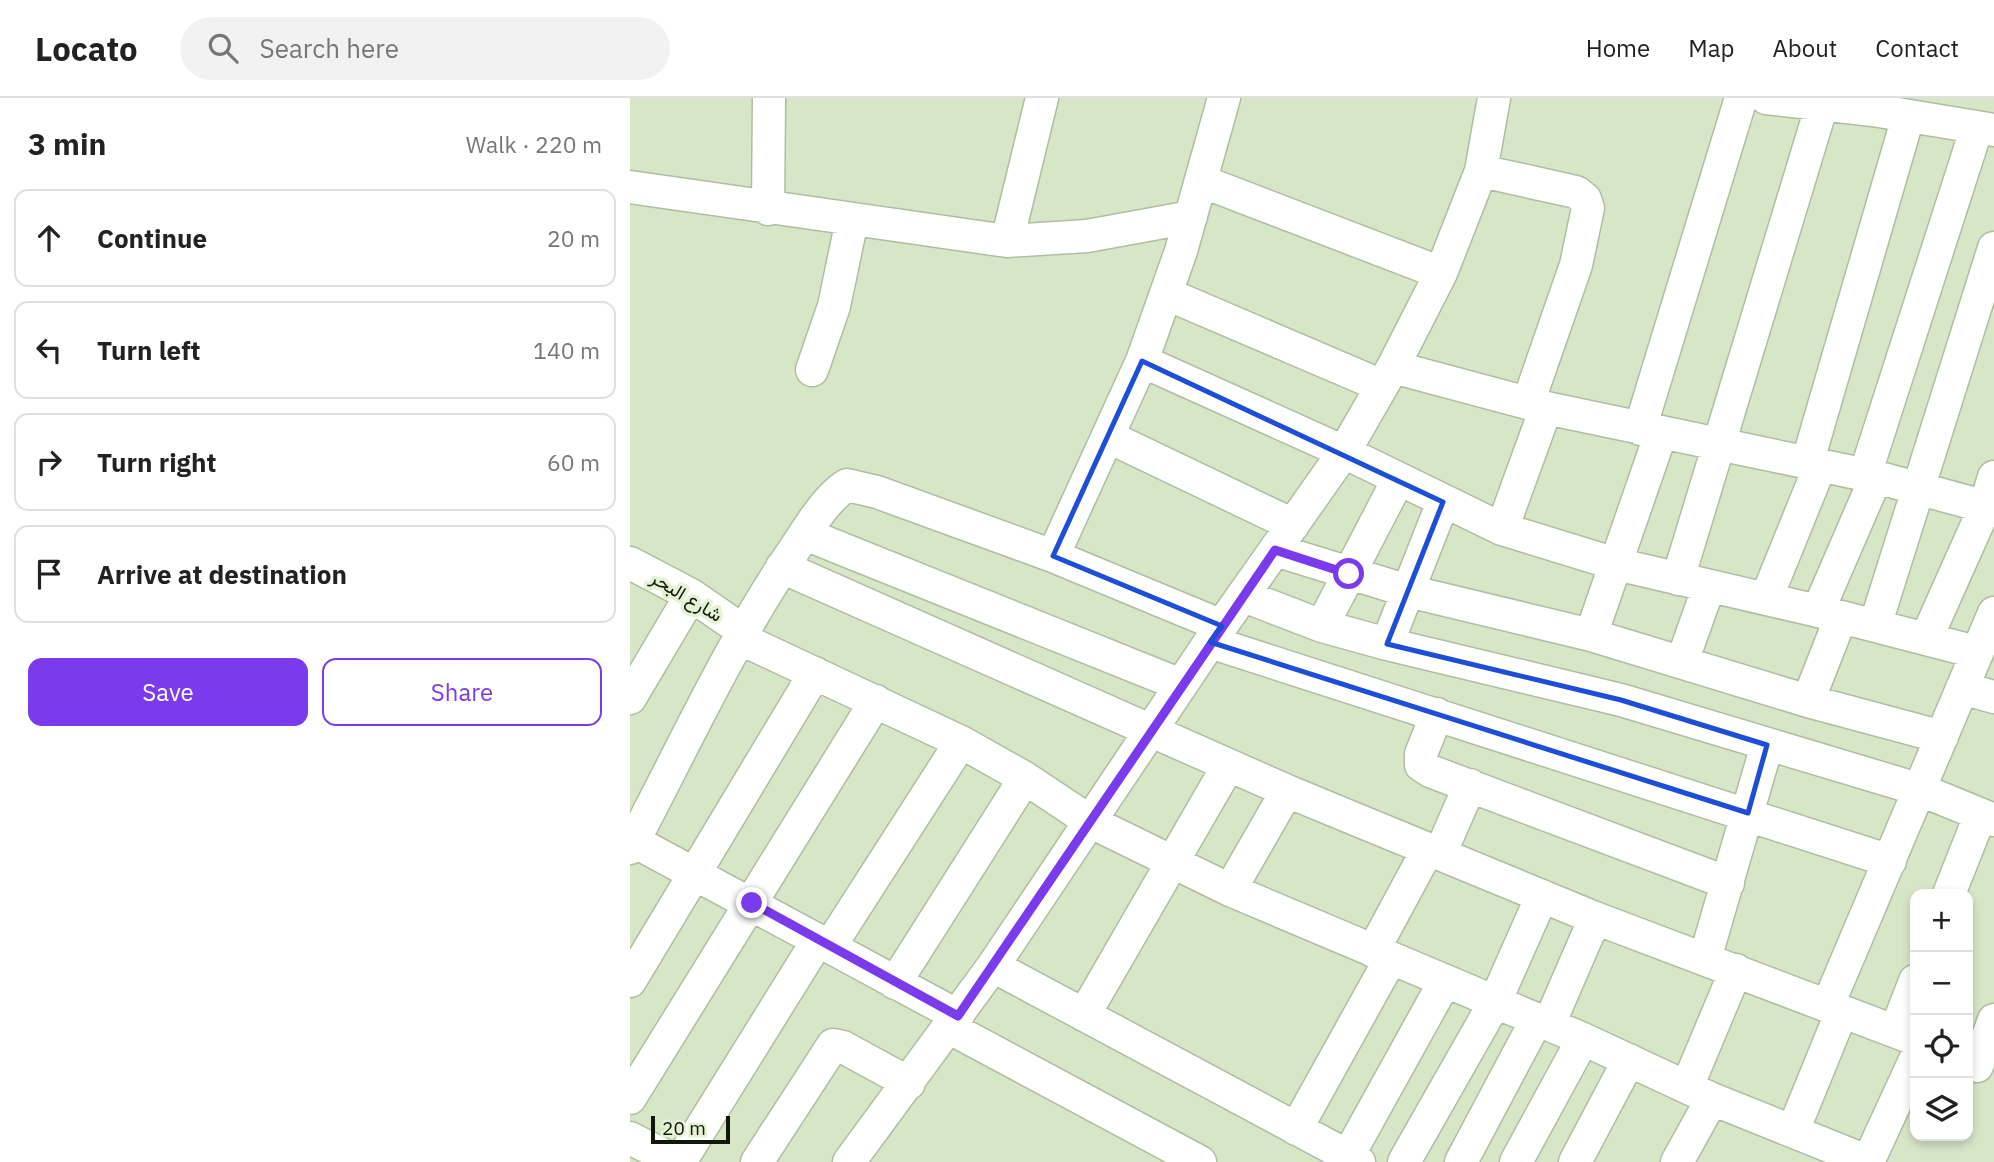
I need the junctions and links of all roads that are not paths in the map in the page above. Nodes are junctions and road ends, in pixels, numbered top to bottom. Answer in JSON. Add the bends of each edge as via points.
{"nodes":[{"id":1,"x":769,"y":98,"type":"edge"},
{"id":2,"x":1042,"y":98,"type":"edge"},
{"id":3,"x":1224,"y":98,"type":"edge"},
{"id":4,"x":1494,"y":98,"type":"edge"},
{"id":5,"x":1741,"y":98,"type":"edge"},
{"id":6,"x":1766,"y":98,"type":"edge"},
{"id":7,"x":1823,"y":102,"type":"edge"},
{"id":8,"x":1877,"y":104,"type":"edge"},
{"id":9,"x":1908,"y":117,"type":"junction"},
{"id":10,"x":1973,"y":120,"type":"edge"},
{"id":11,"x":1481,"y":171,"type":"junction"},
{"id":12,"x":1201,"y":181,"type":"junction"},
{"id":13,"x":630,"y":187,"type":"edge"},
{"id":14,"x":768,"y":209,"type":"junction"},
{"id":15,"x":1191,"y":216,"type":"junction"},
{"id":16,"x":852,"y":220,"type":"junction"},
{"id":17,"x":1007,"y":241,"type":"junction"},
{"id":18,"x":1994,"y":248,"type":"edge"},
{"id":19,"x":1441,"y":273,"type":"junction"},
{"id":20,"x":1167,"y":294,"type":"junction"},
{"id":21,"x":1142,"y":361,"type":"junction"},
{"id":22,"x":812,"y":370,"type":"dead end"},
{"id":23,"x":1388,"y":376,"type":"junction"},
{"id":24,"x":1537,"y":406,"type":"junction"},
{"id":25,"x":1650,"y":431,"type":"junction"},
{"id":26,"x":1109,"y":437,"type":"junction"},
{"id":27,"x":1718,"y":446,"type":"junction"},
{"id":28,"x":1344,"y":452,"type":"junction"},
{"id":29,"x":1814,"y":465,"type":"junction"},
{"id":30,"x":1870,"y":476,"type":"junction"},
{"id":31,"x":1398,"y":480,"type":"junction"},
{"id":32,"x":1920,"y":488,"type":"junction"},
{"id":33,"x":1991,"y":498,"type":"edge"},
{"id":34,"x":1443,"y":502,"type":"junction"},
{"id":35,"x":1502,"y":528,"type":"junction"},
{"id":36,"x":805,"y":534,"type":"junction"},
{"id":37,"x":1284,"y":537,"type":"junction"},
{"id":38,"x":1053,"y":556,"type":"junction"},
{"id":39,"x":1616,"y":564,"type":"junction"},
{"id":40,"x":632,"y":567,"type":"edge"},
{"id":41,"x":782,"y":567,"type":"junction"},
{"id":42,"x":1349,"y":574,"type":"junction"},
{"id":43,"x":1678,"y":579,"type":"junction"},
{"id":44,"x":1709,"y":586,"type":"junction"},
{"id":45,"x":1408,"y":591,"type":"junction"},
{"id":46,"x":691,"y":595,"type":"junction"},
{"id":47,"x":1244,"y":596,"type":"junction"},
{"id":48,"x":1766,"y":599,"type":"junction"},
{"id":49,"x":1994,"y":613,"type":"edge"},
{"id":50,"x":1830,"y":614,"type":"junction"},
{"id":51,"x":1875,"y":625,"type":"junction"},
{"id":52,"x":1322,"y":626,"type":"junction"},
{"id":53,"x":741,"y":634,"type":"junction"},
{"id":54,"x":1216,"y":634,"type":"junction"},
{"id":55,"x":1591,"y":635,"type":"junction"},
{"id":56,"x":1926,"y":639,"type":"junction"},
{"id":57,"x":1387,"y":644,"type":"junction"},
{"id":58,"x":1976,"y":652,"type":"junction"},
{"id":59,"x":1682,"y":662,"type":"junction"},
{"id":60,"x":815,"y":673,"type":"junction"},
{"id":61,"x":1181,"y":685,"type":"junction"},
{"id":62,"x":1962,"y":688,"type":"junction"},
{"id":63,"x":1994,"y":697,"type":"edge"},
{"id":64,"x":630,"y":698,"type":"edge"},
{"id":65,"x":876,"y":701,"type":"junction"},
{"id":66,"x":1808,"y":701,"type":"junction"},
{"id":67,"x":1437,"y":714,"type":"junction"},
{"id":68,"x":1148,"y":732,"type":"junction"},
{"id":69,"x":1942,"y":737,"type":"junction"},
{"id":70,"x":961,"y":742,"type":"junction"},
{"id":71,"x":1767,"y":746,"type":"junction"},
{"id":72,"x":1228,"y":766,"type":"junction"},
{"id":73,"x":1025,"y":778,"type":"junction"},
{"id":74,"x":1470,"y":785,"type":"junction"},
{"id":75,"x":1921,"y":790,"type":"junction"},
{"id":76,"x":1287,"y":791,"type":"junction"},
{"id":77,"x":1748,"y":813,"type":"junction"},
{"id":78,"x":1987,"y":818,"type":"edge"},
{"id":79,"x":1091,"y":822,"type":"junction"},
{"id":80,"x":631,"y":843,"type":"edge"},
{"id":81,"x":1434,"y":852,"type":"junction"},
{"id":82,"x":1890,"y":861,"type":"junction"},
{"id":83,"x":1174,"y":862,"type":"junction"},
{"id":84,"x":695,"y":874,"type":"junction"},
{"id":85,"x":1728,"y":883,"type":"junction"},
{"id":86,"x":1952,"y":889,"type":"edge"},
{"id":87,"x":1230,"y":890,"type":"junction"},
{"id":88,"x":1542,"y":896,"type":"junction"},
{"id":89,"x":752,"y":903,"type":"junction"},
{"id":90,"x":1595,"y":918,"type":"junction"},
{"id":91,"x":824,"y":943,"type":"junction"},
{"id":92,"x":1382,"y":954,"type":"junction"},
{"id":93,"x":1704,"y":959,"type":"junction"},
{"id":94,"x":993,"y":966,"type":"junction"},
{"id":95,"x":1736,"y":970,"type":"junction"},
{"id":96,"x":630,"y":981,"type":"edge"},
{"id":97,"x":1445,"y":981,"type":"junction"},
{"id":98,"x":895,"y":982,"type":"junction"},
{"id":99,"x":1495,"y":1002,"type":"junction"},
{"id":100,"x":1835,"y":1008,"type":"junction"},
{"id":101,"x":1910,"y":1011,"type":"edge"},
{"id":102,"x":1084,"y":1015,"type":"junction"},
{"id":103,"x":1994,"y":1020,"type":"edge"},
{"id":104,"x":954,"y":1022,"type":"junction"},
{"id":105,"x":1543,"y":1022,"type":"junction"},
{"id":106,"x":1906,"y":1035,"type":"edge"},
{"id":107,"x":1583,"y":1039,"type":"junction"},
{"id":108,"x":1629,"y":1060,"type":"junction"},
{"id":109,"x":1979,"y":1067,"type":"edge"},
{"id":110,"x":1910,"y":1071,"type":"edge"},
{"id":111,"x":909,"y":1083,"type":"junction"},
{"id":112,"x":1700,"y":1093,"type":"junction"},
{"id":113,"x":630,"y":1098,"type":"edge"},
{"id":114,"x":1296,"y":1129,"type":"junction"},
{"id":115,"x":1793,"y":1131,"type":"junction"},
{"id":116,"x":635,"y":1148,"type":"edge"},
{"id":117,"x":1338,"y":1156,"type":"edge"},
{"id":118,"x":679,"y":1162,"type":"edge"},
{"id":119,"x":757,"y":1162,"type":"edge"},
{"id":120,"x":849,"y":1162,"type":"edge"},
{"id":121,"x":1200,"y":1162,"type":"edge"},
{"id":122,"x":1404,"y":1162,"type":"edge"},
{"id":123,"x":1461,"y":1162,"type":"edge"},
{"id":124,"x":1516,"y":1162,"type":"edge"},
{"id":125,"x":1575,"y":1162,"type":"edge"},
{"id":126,"x":1677,"y":1162,"type":"edge"},
{"id":127,"x":1869,"y":1162,"type":"edge"}],
"edges":[{"from":1,"to":14,"type":"street"},
{"from":2,"to":17,"type":"street"},
{"from":3,"to":12,"type":"street"},
{"from":4,"to":11,"type":"street"},
{"from":5,"to":25,"type":"street"},
{"from":6,"to":7,"type":"street"},
{"from":7,"to":8,"type":"street"},
{"from":7,"to":27,"type":"street"},
{"from":8,"to":9,"type":"street"},
{"from":9,"to":10,"type":"street"},
{"from":9,"to":29,"type":"street"},
{"from":10,"to":30,"type":"street"},
{"from":11,"to":19,"type":"street"},
{"from":11,"to":24,"type":"street","via":[[1576,192],[1588,208]]},
{"from":12,"to":15,"type":"street"},
{"from":12,"to":19,"type":"street"},
{"from":13,"to":14,"type":"street"},
{"from":14,"to":16,"type":"street"},
{"from":15,"to":17,"type":"street","via":[[1087,236]]},
{"from":15,"to":20,"type":"street"},
{"from":16,"to":17,"type":"street"},
{"from":16,"to":22,"type":"street","via":[[834,306]]},
{"from":18,"to":32,"type":"street"},
{"from":19,"to":23,"type":"street"},
{"from":20,"to":21,"type":"street"},
{"from":20,"to":23,"type":"street"},
{"from":21,"to":26,"type":"street"},
{"from":21,"to":28,"type":"street"},
{"from":23,"to":24,"type":"street"},
{"from":23,"to":28,"type":"street"},
{"from":24,"to":25,"type":"street"},
{"from":24,"to":35,"type":"street"},
{"from":25,"to":27,"type":"street"},
{"from":25,"to":39,"type":"street"},
{"from":26,"to":37,"type":"street"},
{"from":26,"to":38,"type":"street"},
{"from":27,"to":29,"type":"street"},
{"from":27,"to":43,"type":"street"},
{"from":28,"to":31,"type":"street"},
{"from":28,"to":37,"type":"street"},
{"from":29,"to":30,"type":"street"},
{"from":29,"to":48,"type":"street"},
{"from":30,"to":32,"type":"street"},
{"from":30,"to":50,"type":"street"},
{"from":31,"to":34,"type":"street"},
{"from":31,"to":42,"type":"street"},
{"from":32,"to":33,"type":"street"},
{"from":32,"to":51,"type":"street"},
{"from":33,"to":56,"type":"street"},
{"from":34,"to":35,"type":"street"},
{"from":34,"to":45,"type":"street"},
{"from":35,"to":39,"type":"street"},
{"from":36,"to":38,"type":"street","via":[[837,491],[848,485]]},
{"from":36,"to":41,"type":"street"},
{"from":36,"to":61,"type":"street"},
{"from":37,"to":42,"type":"street"},
{"from":37,"to":47,"type":"street"},
{"from":38,"to":54,"type":"street"},
{"from":39,"to":43,"type":"street"},
{"from":39,"to":55,"type":"street"},
{"from":40,"to":46,"type":"street","name":"شارع البحر"},
{"from":41,"to":53,"type":"street"},
{"from":41,"to":68,"type":"street"},
{"from":42,"to":45,"type":"street"},
{"from":42,"to":52,"type":"street"},
{"from":43,"to":44,"type":"street"},
{"from":44,"to":48,"type":"street"},
{"from":44,"to":59,"type":"street"},
{"from":45,"to":55,"type":"street"},
{"from":45,"to":57,"type":"street"},
{"from":46,"to":53,"type":"street","name":"شارع البحر"},
{"from":46,"to":64,"type":"street"},
{"from":47,"to":52,"type":"street"},
{"from":47,"to":54,"type":"street"},
{"from":48,"to":50,"type":"street"},
{"from":49,"to":58,"type":"street"},
{"from":50,"to":51,"type":"street"},
{"from":50,"to":66,"type":"street"},
{"from":51,"to":56,"type":"street"},
{"from":52,"to":57,"type":"street"},
{"from":53,"to":60,"type":"street","name":"شارع البحر"},
{"from":53,"to":80,"type":"street"},
{"from":54,"to":61,"type":"street"},
{"from":54,"to":67,"type":"street"},
{"from":55,"to":59,"type":"street"},
{"from":56,"to":58,"type":"street"},
{"from":57,"to":71,"type":"street","via":[[1621,700]]},
{"from":58,"to":62,"type":"street"},
{"from":59,"to":66,"type":"street"},
{"from":60,"to":65,"type":"street","name":"شارع البحر"},
{"from":60,"to":84,"type":"street"},
{"from":61,"to":68,"type":"street"},
{"from":62,"to":63,"type":"street"},
{"from":62,"to":69,"type":"street"},
{"from":65,"to":70,"type":"street","name":"شارع البحر"},
{"from":65,"to":89,"type":"street"},
{"from":66,"to":69,"type":"street"},
{"from":67,"to":74,"type":"street","via":[[1421,765]]},
{"from":67,"to":77,"type":"street"},
{"from":68,"to":72,"type":"street"},
{"from":68,"to":79,"type":"street"},
{"from":69,"to":75,"type":"street"},
{"from":70,"to":73,"type":"street","name":"شارع البحر"},
{"from":70,"to":91,"type":"street"},
{"from":71,"to":75,"type":"street"},
{"from":71,"to":77,"type":"street"},
{"from":72,"to":76,"type":"street"},
{"from":72,"to":83,"type":"street"},
{"from":73,"to":79,"type":"street","name":"شارع البحر"},
{"from":73,"to":98,"type":"street"},
{"from":74,"to":81,"type":"street"},
{"from":74,"to":85,"type":"street"},
{"from":75,"to":78,"type":"street"},
{"from":75,"to":82,"type":"street"},
{"from":76,"to":81,"type":"street"},
{"from":76,"to":87,"type":"street"},
{"from":77,"to":82,"type":"street"},
{"from":77,"to":85,"type":"street"},
{"from":78,"to":86,"type":"street"},
{"from":79,"to":83,"type":"street","name":"شارع البحر"},
{"from":79,"to":94,"type":"street"},
{"from":80,"to":84,"type":"street"},
{"from":81,"to":88,"type":"street"},
{"from":81,"to":92,"type":"street"},
{"from":82,"to":100,"type":"street"},
{"from":83,"to":87,"type":"street","name":"شارع البحر"},
{"from":83,"to":102,"type":"street"},
{"from":84,"to":89,"type":"street"},
{"from":84,"to":96,"type":"street"},
{"from":85,"to":93,"type":"street"},
{"from":87,"to":92,"type":"street","name":"شارع البحر"},
{"from":88,"to":90,"type":"street"},
{"from":88,"to":99,"type":"street"},
{"from":89,"to":91,"type":"street"},
{"from":89,"to":113,"type":"street"},
{"from":90,"to":93,"type":"street"},
{"from":90,"to":105,"type":"street"},
{"from":91,"to":98,"type":"street"},
{"from":91,"to":118,"type":"street"},
{"from":92,"to":97,"type":"street","name":"شارع البحر"},
{"from":92,"to":114,"type":"street"},
{"from":93,"to":95,"type":"street"},
{"from":94,"to":102,"type":"street"},
{"from":94,"to":104,"type":"street"},
{"from":95,"to":100,"type":"street"},
{"from":95,"to":112,"type":"street"},
{"from":97,"to":99,"type":"street","name":"شارع البحر"},
{"from":97,"to":117,"type":"street"},
{"from":98,"to":104,"type":"street"},
{"from":99,"to":105,"type":"street","name":"شارع البحر"},
{"from":99,"to":122,"type":"street"},
{"from":100,"to":106,"type":"street"},
{"from":100,"to":115,"type":"street"},
{"from":101,"to":106,"type":"street"},
{"from":102,"to":114,"type":"street"},
{"from":103,"to":109,"type":"street"},
{"from":104,"to":111,"type":"street"},
{"from":104,"to":121,"type":"street"},
{"from":105,"to":107,"type":"street","name":"شارع البحر"},
{"from":105,"to":123,"type":"street"},
{"from":107,"to":108,"type":"street","name":"شارع البحر"},
{"from":107,"to":124,"type":"street"},
{"from":108,"to":112,"type":"street","name":"شارع البحر"},
{"from":108,"to":125,"type":"street"},
{"from":110,"to":127,"type":"street"},
{"from":111,"to":119,"type":"street","via":[[833,1045]]},
{"from":111,"to":120,"type":"street"},
{"from":112,"to":115,"type":"street","name":"شارع البحر"},
{"from":112,"to":126,"type":"street"},
{"from":114,"to":117,"type":"street"},
{"from":115,"to":127,"type":"street","name":"شارع البحر"},
{"from":116,"to":118,"type":"street"}]}
